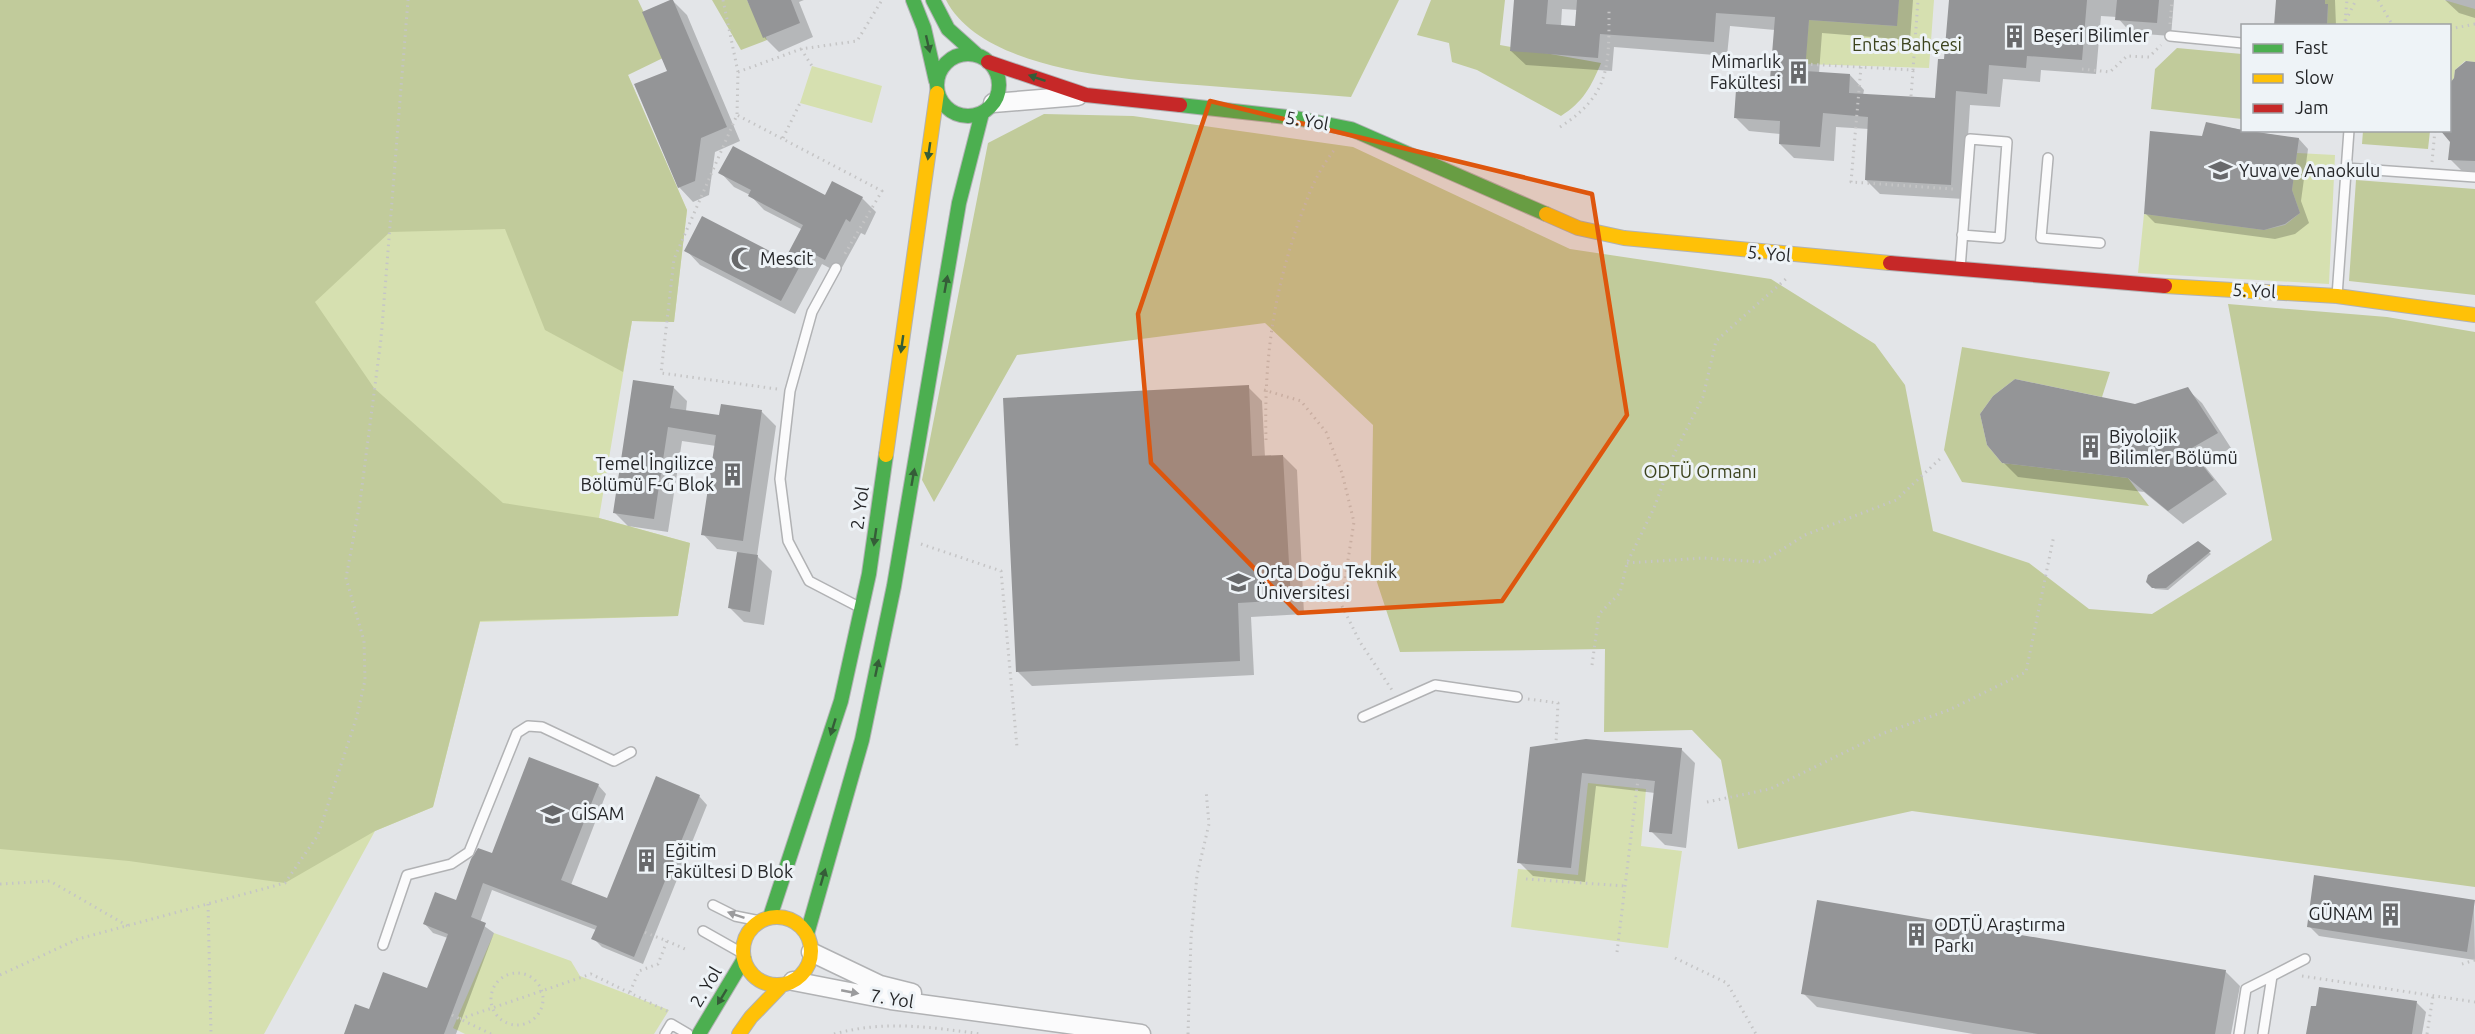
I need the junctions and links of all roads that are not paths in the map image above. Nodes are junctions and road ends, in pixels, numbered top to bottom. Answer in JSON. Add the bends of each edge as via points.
{"nodes":[{"id":1,"x":914,"y":0,"type":"edge"},
{"id":2,"x":933,"y":0,"type":"edge"},
{"id":3,"x":2170,"y":36,"type":"road end"},
{"id":4,"x":2241,"y":43,"type":"edge"},
{"id":5,"x":983,"y":59,"type":"junction"},
{"id":6,"x":937,"y":87,"type":"junction"},
{"id":7,"x":1086,"y":95,"type":"junction"},
{"id":8,"x":988,"y":108,"type":"junction"},
{"id":9,"x":2349,"y":132,"type":"edge"},
{"id":10,"x":2048,"y":158,"type":"dead end"},
{"id":11,"x":2346,"y":168,"type":"junction"},
{"id":12,"x":2475,"y":177,"type":"edge"},
{"id":13,"x":1962,"y":235,"type":"junction"},
{"id":14,"x":2100,"y":243,"type":"dead end"},
{"id":15,"x":836,"y":268,"type":"road end"},
{"id":16,"x":1960,"y":270,"type":"junction"},
{"id":17,"x":2337,"y":296,"type":"junction"},
{"id":18,"x":2475,"y":315,"type":"edge"},
{"id":19,"x":862,"y":608,"type":"junction"},
{"id":20,"x":1517,"y":697,"type":"road end"},
{"id":21,"x":1363,"y":717,"type":"dead end"},
{"id":22,"x":632,"y":752,"type":"dead end"},
{"id":23,"x":713,"y":905,"type":"dead end"},
{"id":24,"x":765,"y":919,"type":"junction"},
{"id":25,"x":703,"y":931,"type":"dead end"},
{"id":26,"x":807,"y":934,"type":"junction"},
{"id":27,"x":383,"y":945,"type":"dead end"},
{"id":28,"x":811,"y":952,"type":"junction"},
{"id":29,"x":743,"y":956,"type":"junction"},
{"id":30,"x":2306,"y":959,"type":"dead end"},
{"id":31,"x":2275,"y":974,"type":"junction"},
{"id":32,"x":788,"y":983,"type":"junction"},
{"id":33,"x":993,"y":1013,"type":"junction"},
{"id":34,"x":665,"y":1034,"type":"edge"},
{"id":35,"x":688,"y":1034,"type":"edge"},
{"id":36,"x":699,"y":1034,"type":"edge"},
{"id":37,"x":739,"y":1034,"type":"edge"},
{"id":38,"x":1141,"y":1034,"type":"edge"},
{"id":39,"x":2239,"y":1034,"type":"edge"},
{"id":40,"x":2263,"y":1034,"type":"edge"}],
"edges":[{"from":1,"to":6,"type":"street","name":"2. Yol","one_way":true},
{"from":2,"to":5,"type":"street","via":[[948,29]]},
{"from":3,"to":4,"type":"lane"},
{"from":5,"to":6,"type":"street","via":[[968,54],[951,59],[939,73]]},
{"from":7,"to":5,"type":"street","name":"5. Yol","one_way":true},
{"from":5,"to":8,"type":"street","via":[[998,77],[998,95]]},
{"from":6,"to":8,"type":"street","name":"2. Yol","via":[[940,101],[955,114],[964,117]]},
{"from":6,"to":19,"type":"street","name":"2. Yol","one_way":true},
{"from":7,"to":8,"type":"street","name":"5. Yol"},
{"from":7,"to":16,"type":"street","name":"5. Yol","via":[[1296,118],[1351,129],[1578,228],[1624,238]]},
{"from":26,"to":8,"type":"street","one_way":true,"via":[[862,740],[903,538],[959,203]]},
{"from":9,"to":11,"type":"lane"},
{"from":10,"to":14,"type":"lane","via":[[2041,238]]},
{"from":11,"to":12,"type":"lane"},
{"from":11,"to":17,"type":"lane"},
{"from":13,"to":13,"type":"lane","via":[[2000,238],[2007,142],[1970,139]]},
{"from":13,"to":16,"type":"lane"},
{"from":15,"to":19,"type":"lane","via":[[812,312],[790,391],[780,479],[788,541],[808,580]]},
{"from":16,"to":17,"type":"street","name":"5. Yol"},
{"from":17,"to":18,"type":"street","name":"5. Yol"},
{"from":19,"to":24,"type":"street","name":"2. Yol","one_way":true,"via":[[841,701]]},
{"from":20,"to":21,"type":"lane","via":[[1435,685]]},
{"from":22,"to":27,"type":"lane","via":[[614,761],[542,727],[528,726],[517,733],[470,852],[451,864],[407,875]]},
{"from":24,"to":23,"type":"lane","one_way":true,"via":[[735,916]]},
{"from":24,"to":26,"type":"street","via":[[791,920]]},
{"from":24,"to":29,"type":"street","name":"2. Yol","via":[[745,938]]},
{"from":25,"to":29,"type":"lane"},
{"from":26,"to":28,"type":"street"},
{"from":28,"to":32,"type":"street","via":[[808,965]]},
{"from":28,"to":33,"type":"street","name":"7. Yol","via":[[880,985]]},
{"from":29,"to":32,"type":"street","name":"2. Yol","via":[[754,976],[772,985]]},
{"from":29,"to":36,"type":"street","name":"2. Yol","one_way":true},
{"from":30,"to":31,"type":"lane"},
{"from":31,"to":39,"type":"lane","via":[[2246,989]]},
{"from":31,"to":40,"type":"lane"},
{"from":32,"to":33,"type":"street","name":"7. Yol","one_way":true},
{"from":32,"to":37,"type":"street","via":[[750,1017]]},
{"from":33,"to":38,"type":"street","name":"7. Yol"},
{"from":34,"to":35,"type":"lane","via":[[671,1024]]}]}
